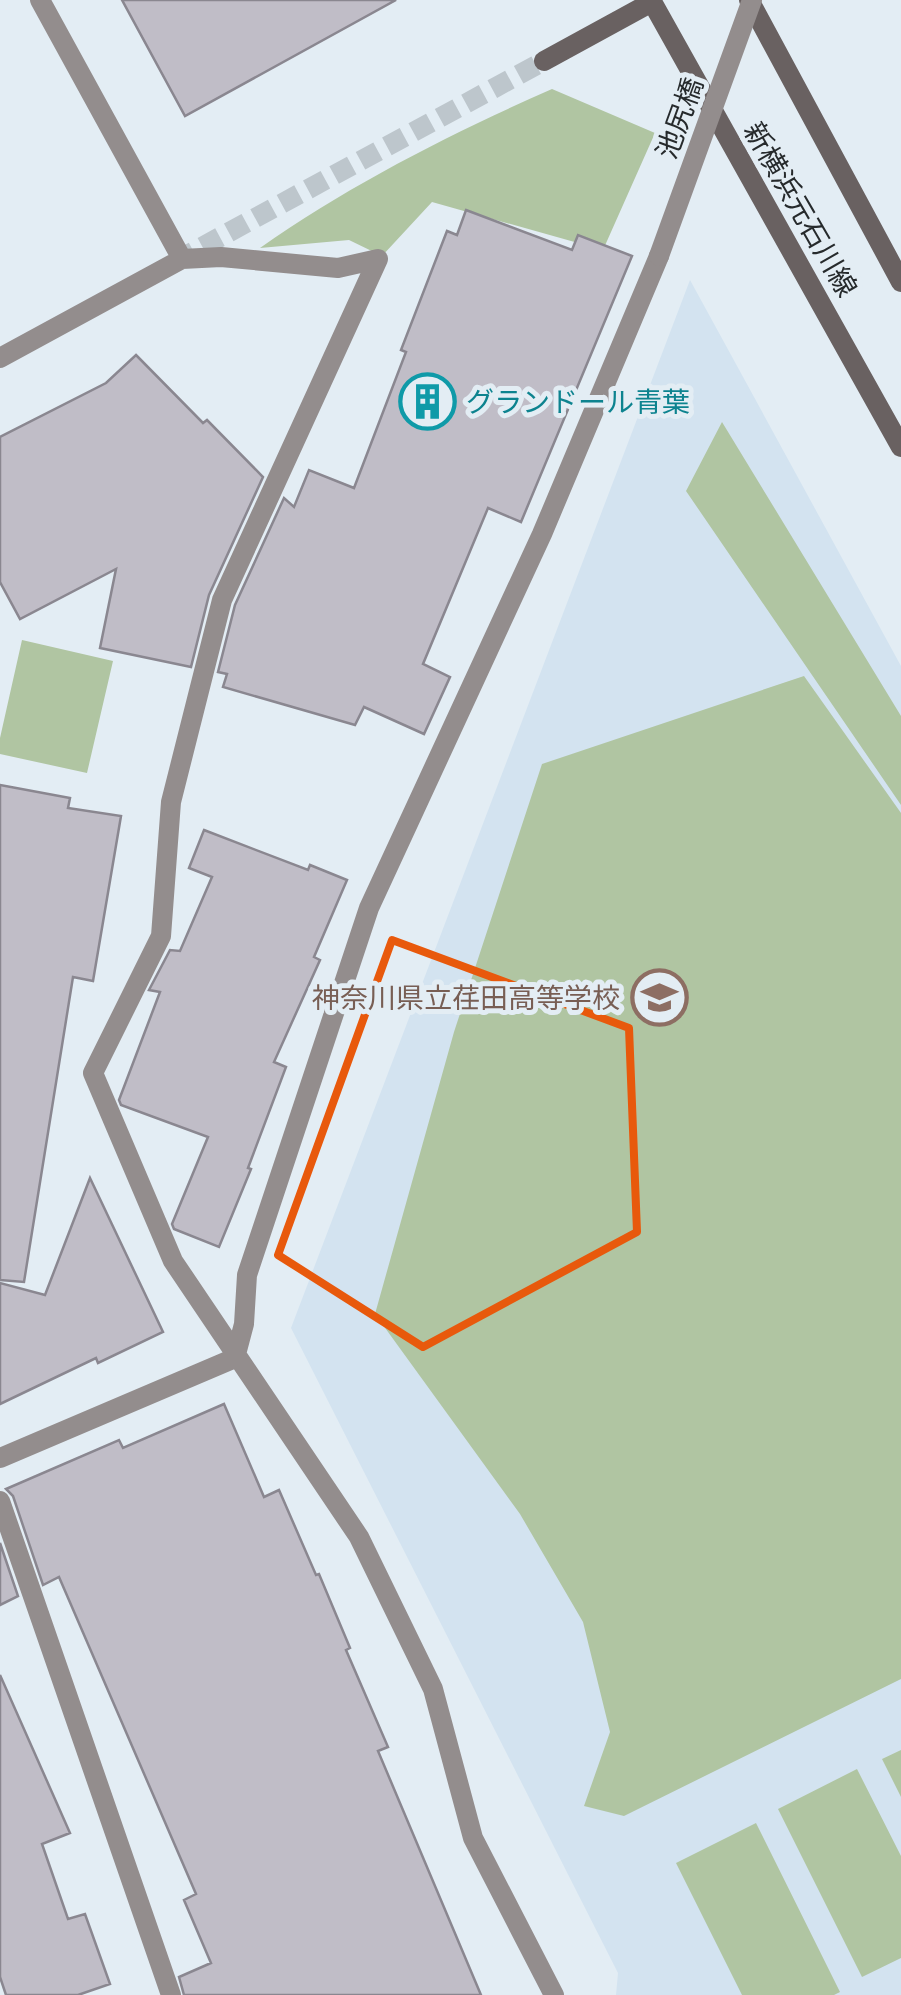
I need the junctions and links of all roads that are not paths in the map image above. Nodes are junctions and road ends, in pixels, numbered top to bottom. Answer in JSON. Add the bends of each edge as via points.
{"nodes":[{"id":1,"x":40,"y":0,"type":"edge"},
{"id":2,"x":750,"y":0,"type":"edge"},
{"id":3,"x":651,"y":1,"type":"edge"},
{"id":4,"x":544,"y":61,"type":"tunnel mouth"},
{"id":5,"x":182,"y":259,"type":"junction"},
{"id":6,"x":901,"y":282,"type":"edge"},
{"id":7,"x":0,"y":358,"type":"edge"},
{"id":8,"x":901,"y":447,"type":"edge"},
{"id":9,"x":235,"y":1358,"type":"junction"},
{"id":10,"x":0,"y":1458,"type":"edge"},
{"id":11,"x":0,"y":1501,"type":"edge"},
{"id":12,"x":171,"y":1995,"type":"edge"},
{"id":13,"x":554,"y":1995,"type":"edge"}],
"edges":[{"from":1,"to":5,"type":"street"},
{"from":2,"to":6,"type":"street","name":"新横浜元石川線"},
{"from":2,"to":9,"type":"street","name":"池尻橋","bridge":true,"via":[[659,256],[542,534],[370,908],[247,1275]]},
{"from":3,"to":4,"type":"street"},
{"from":3,"to":8,"type":"street","name":"新横浜元石川線"},
{"from":5,"to":7,"type":"street"},
{"from":5,"to":9,"type":"street","via":[[338,268],[378,259],[222,600],[171,802],[161,936],[93,1073],[172,1261]]},
{"from":9,"to":10,"type":"street"},
{"from":9,"to":13,"type":"street","via":[[359,1537],[433,1689],[472,1838]]},
{"from":11,"to":12,"type":"street"}]}
